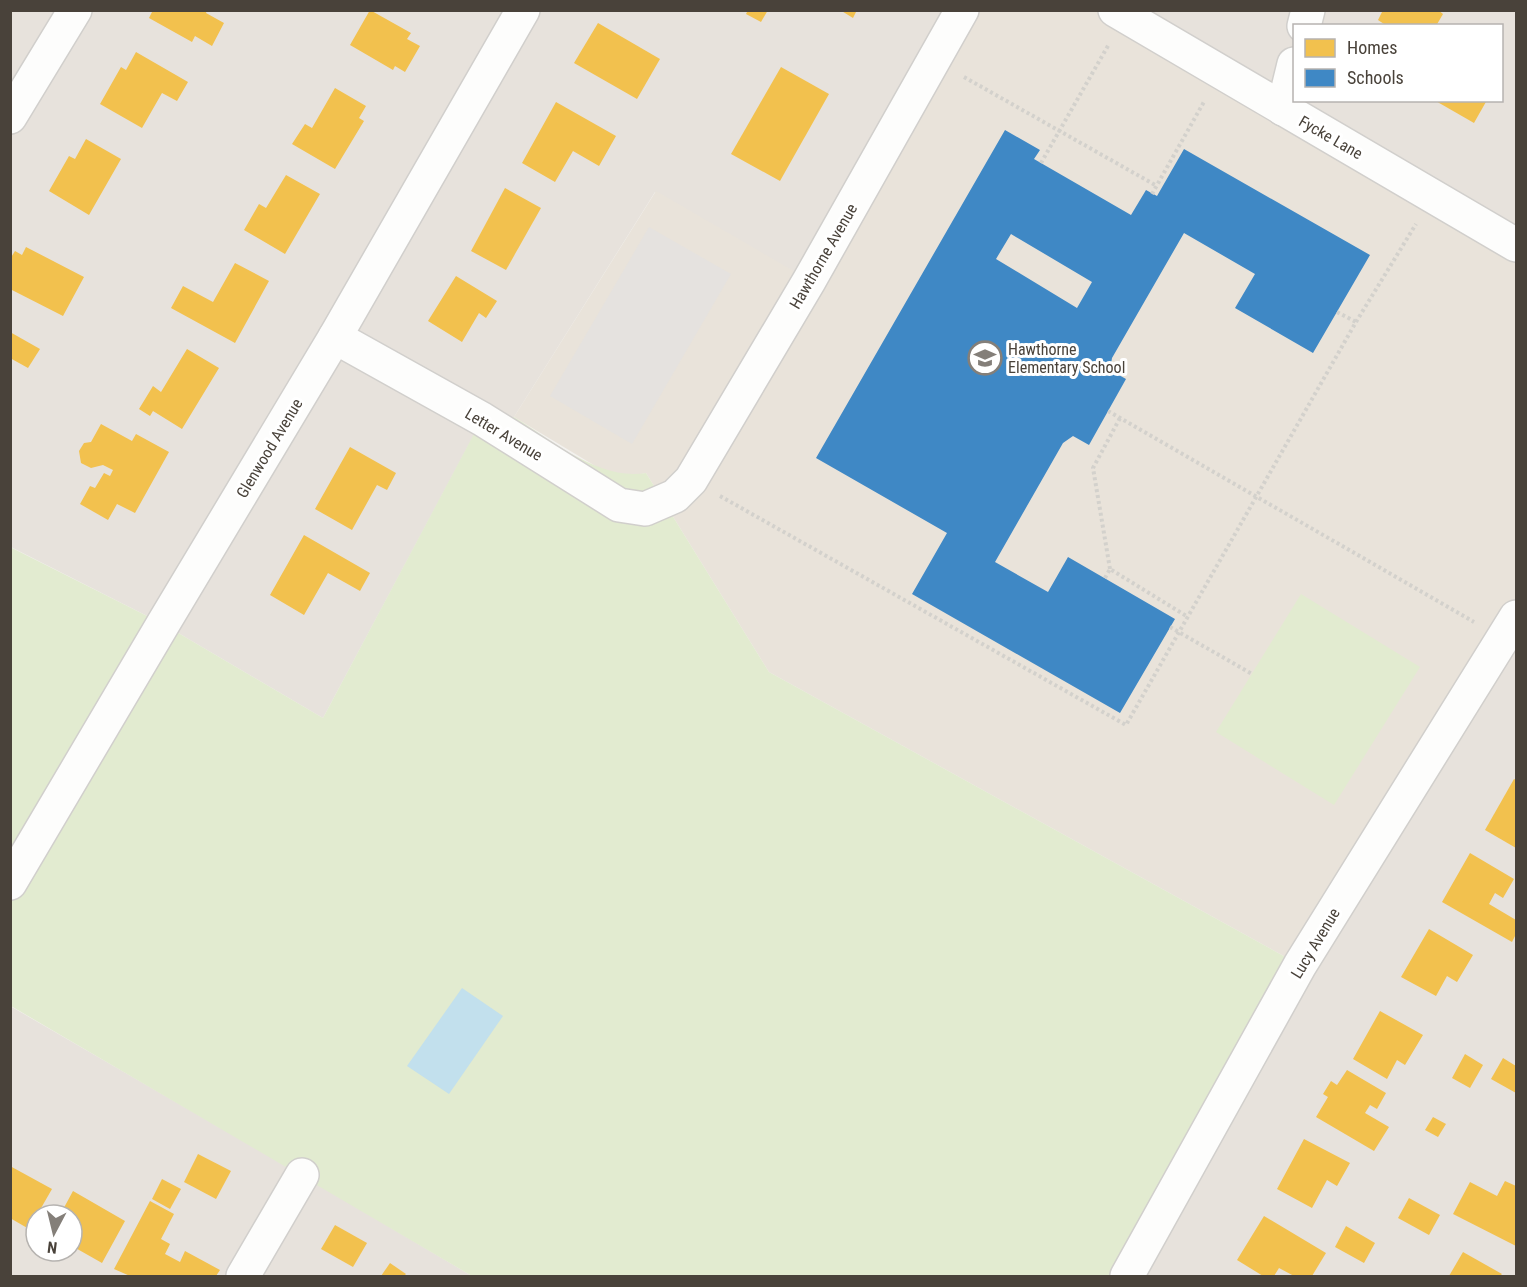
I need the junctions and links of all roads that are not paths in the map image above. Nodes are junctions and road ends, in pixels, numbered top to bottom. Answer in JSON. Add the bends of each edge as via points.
{"nodes":[{"id":1,"x":75,"y":10,"type":"edge"},
{"id":2,"x":523,"y":10,"type":"edge"},
{"id":3,"x":962,"y":10,"type":"edge"},
{"id":4,"x":1113,"y":26,"type":"edge"},
{"id":5,"x":1293,"y":68,"type":"edge"},
{"id":6,"x":1283,"y":109,"type":"junction"},
{"id":7,"x":10,"y":117,"type":"edge"},
{"id":8,"x":1516,"y":245,"type":"edge"},
{"id":9,"x":335,"y":337,"type":"junction"},
{"id":10,"x":683,"y":488,"type":"joint"},
{"id":11,"x":1510,"y":628,"type":"edge"},
{"id":12,"x":10,"y":883,"type":"edge"},
{"id":13,"x":302,"y":1175,"type":"dead end"},
{"id":14,"x":243,"y":1276,"type":"edge"},
{"id":15,"x":1126,"y":1276,"type":"edge"}],
"edges":[{"from":1,"to":7,"type":"street"},
{"from":2,"to":9,"type":"street","name":"Glenwood Avenue"},
{"from":3,"to":10,"type":"street","name":"Hawthorne Avenue","via":[[809,281]]},
{"from":4,"to":6,"type":"street","name":"Fycke Lane"},
{"from":5,"to":6,"type":"street"},
{"from":6,"to":8,"type":"street","name":"Fycke Lane"},
{"from":9,"to":10,"type":"street","name":"Letter Avenue","via":[[482,419],[619,505],[645,509]]},
{"from":9,"to":12,"type":"street","name":"Glenwood Avenue"},
{"from":11,"to":15,"type":"street","name":"Lucy Avenue","via":[[1300,965]]},
{"from":13,"to":14,"type":"street"}]}
